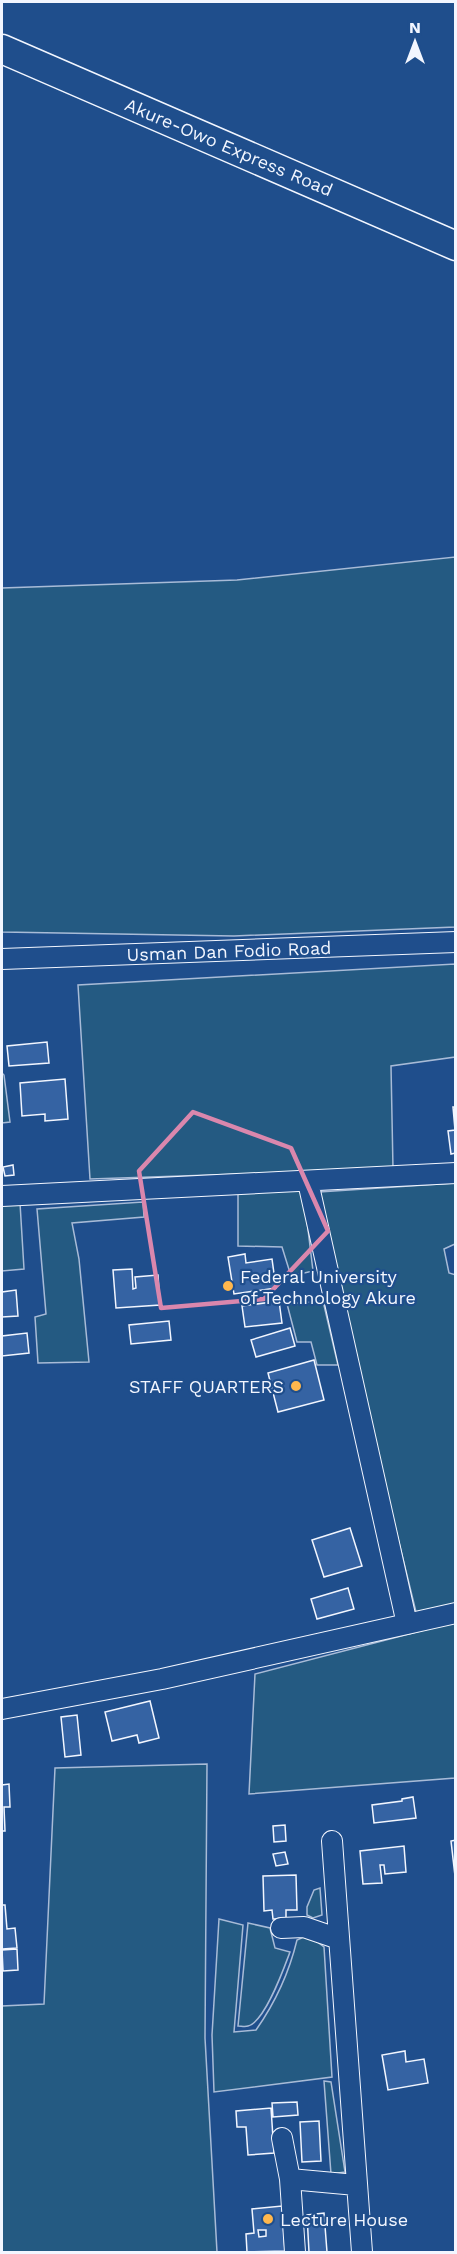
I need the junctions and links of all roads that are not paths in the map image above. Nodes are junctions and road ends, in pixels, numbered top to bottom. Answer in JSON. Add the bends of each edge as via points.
{"nodes":[{"id":1,"x":2,"y":49,"type":"edge"},
{"id":2,"x":456,"y":246,"type":"edge"},
{"id":3,"x":456,"y":942,"type":"edge"},
{"id":4,"x":2,"y":959,"type":"edge"},
{"id":5,"x":456,"y":1173,"type":"edge"},
{"id":6,"x":308,"y":1182,"type":"junction"},
{"id":7,"x":2,"y":1196,"type":"edge"},
{"id":8,"x":456,"y":1613,"type":"edge"},
{"id":9,"x":407,"y":1624,"type":"junction"},
{"id":10,"x":2,"y":1709,"type":"edge"},
{"id":11,"x":333,"y":1841,"type":"dead end"},
{"id":12,"x":281,"y":1928,"type":"dead end"},
{"id":13,"x":339,"y":1939,"type":"junction"},
{"id":14,"x":282,"y":2138,"type":"dead end"},
{"id":15,"x":290,"y":2179,"type":"junction"},
{"id":16,"x":356,"y":2185,"type":"junction"},
{"id":17,"x":295,"y":2253,"type":"edge"},
{"id":18,"x":362,"y":2253,"type":"edge"}],
"edges":[{"from":1,"to":2,"type":"highway","name":"Akure-Owo Express Road"},
{"from":3,"to":4,"type":"street","name":"Usman Dan Fodio Road"},
{"from":5,"to":6,"type":"street"},
{"from":6,"to":7,"type":"street"},
{"from":6,"to":9,"type":"street"},
{"from":8,"to":9,"type":"street"},
{"from":9,"to":10,"type":"street","via":[[162,1679]]},
{"from":11,"to":13,"type":"street"},
{"from":12,"to":13,"type":"street","via":[[304,1928]]},
{"from":13,"to":16,"type":"street"},
{"from":14,"to":15,"type":"street"},
{"from":15,"to":16,"type":"street"},
{"from":15,"to":17,"type":"street"},
{"from":16,"to":18,"type":"street"}]}
